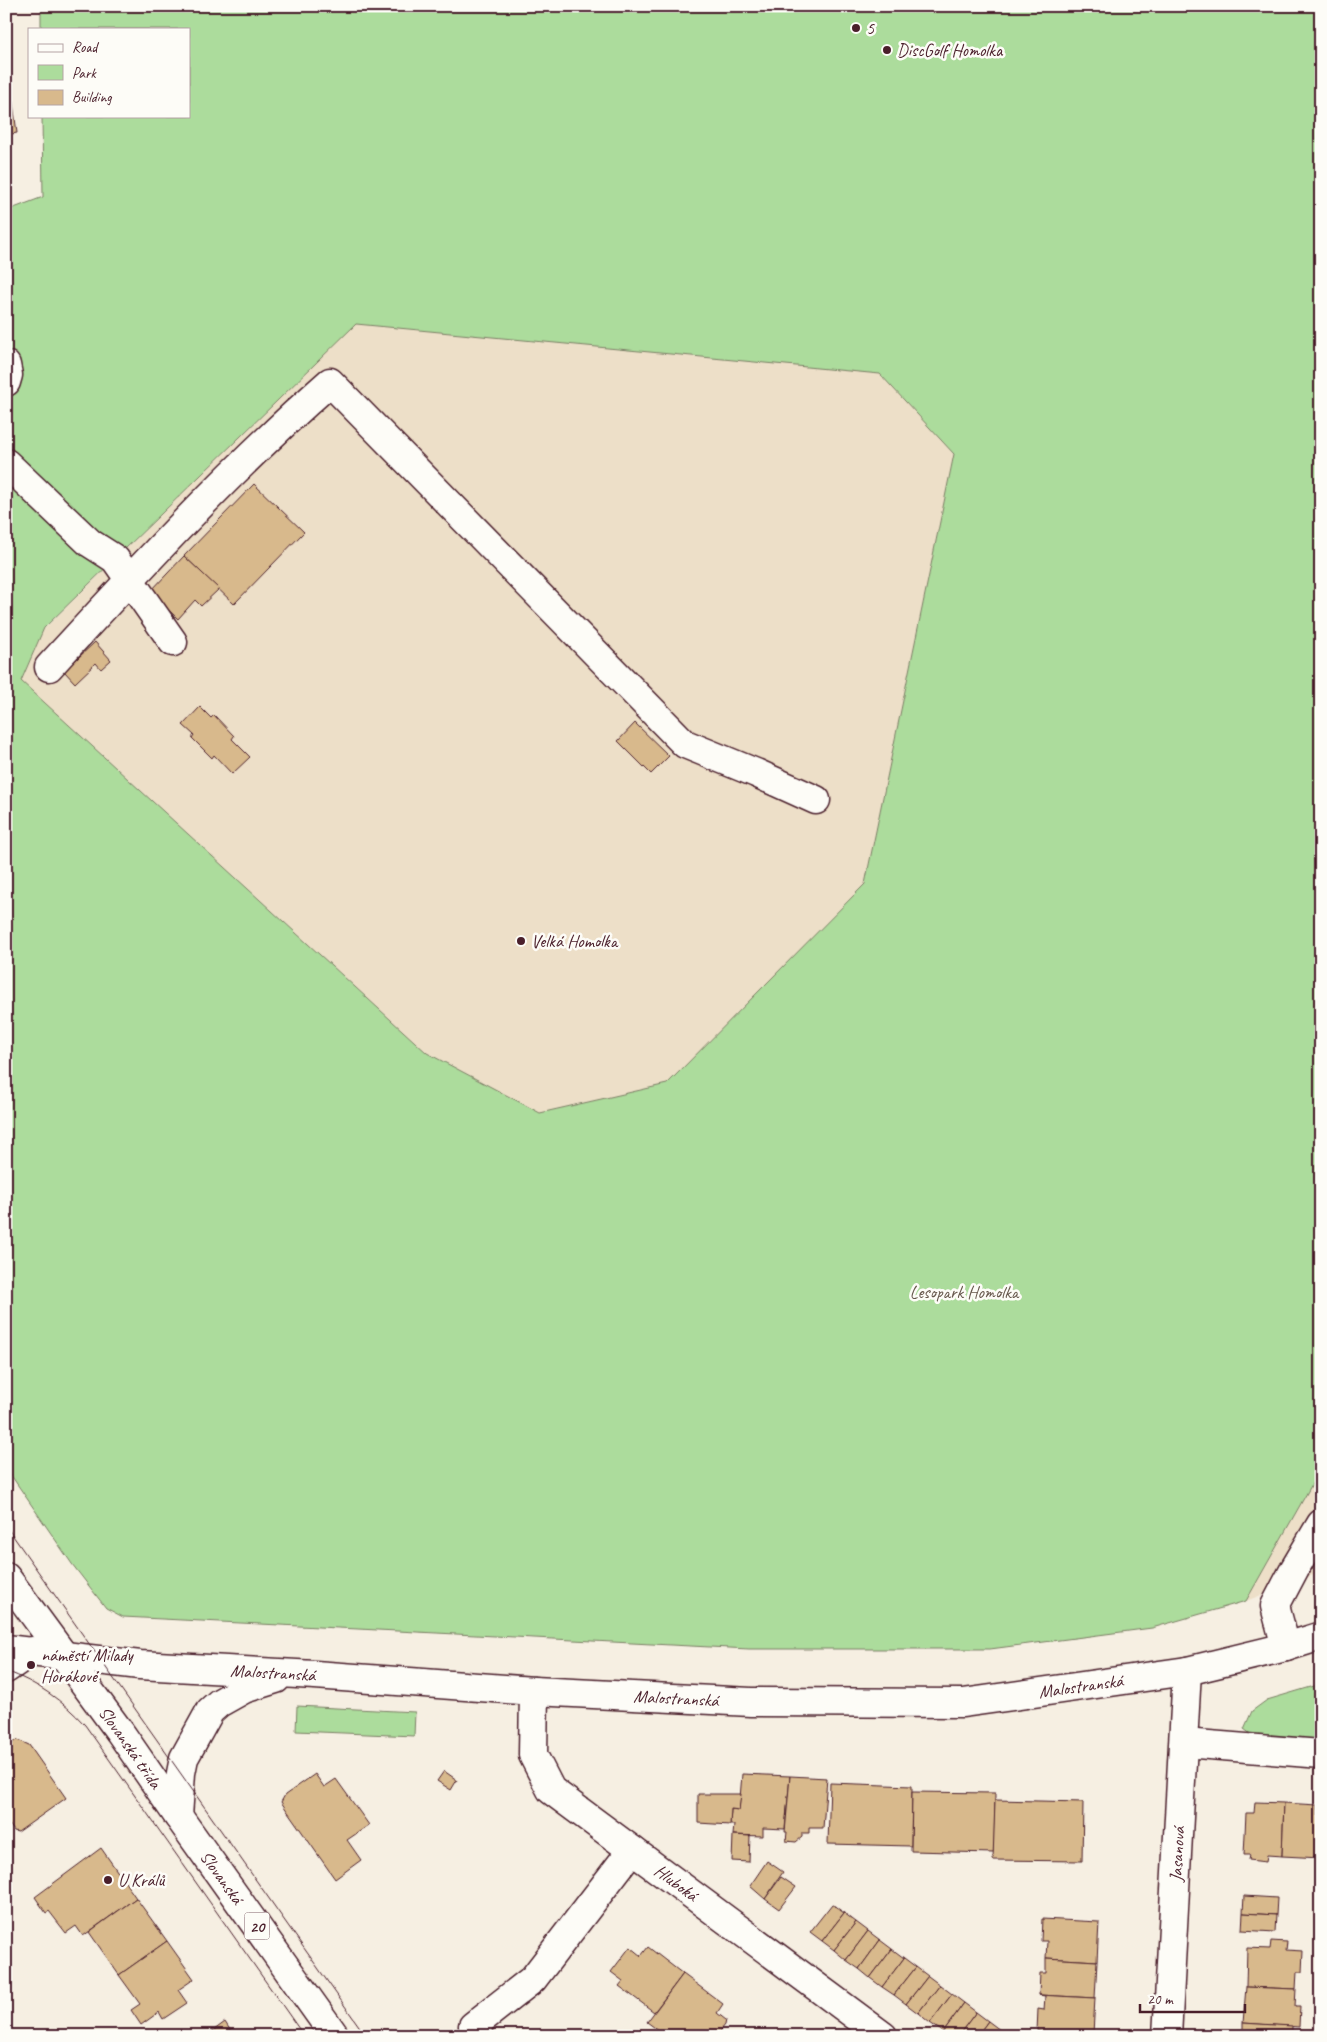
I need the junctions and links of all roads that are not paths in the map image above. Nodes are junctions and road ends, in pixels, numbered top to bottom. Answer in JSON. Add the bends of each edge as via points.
{"nodes":[{"id":1,"x":6,"y":365,"type":"edge"},
{"id":2,"x":6,"y":382,"type":"edge"},
{"id":3,"x":6,"y":463,"type":"edge"},
{"id":4,"x":130,"y":579,"type":"junction"},
{"id":5,"x":173,"y":642,"type":"dead end"},
{"id":6,"x":48,"y":667,"type":"dead end"},
{"id":7,"x":816,"y":800,"type":"dead end"},
{"id":8,"x":1321,"y":1524,"type":"edge"},
{"id":9,"x":1321,"y":1553,"type":"edge"},
{"id":10,"x":1295,"y":1568,"type":"junction"},
{"id":11,"x":6,"y":1577,"type":"edge"},
{"id":12,"x":1321,"y":1636,"type":"edge"},
{"id":13,"x":1286,"y":1647,"type":"junction"},
{"id":14,"x":14,"y":1651,"type":"edge"},
{"id":15,"x":63,"y":1655,"type":"junction"},
{"id":16,"x":1187,"y":1671,"type":"junction"},
{"id":17,"x":315,"y":1675,"type":"junction"},
{"id":18,"x":534,"y":1691,"type":"junction"},
{"id":19,"x":1184,"y":1743,"type":"junction"},
{"id":20,"x":1321,"y":1754,"type":"edge"},
{"id":21,"x":178,"y":1816,"type":"junction"},
{"id":22,"x":632,"y":1850,"type":"junction"},
{"id":23,"x":335,"y":2036,"type":"edge"},
{"id":24,"x":479,"y":2036,"type":"edge"},
{"id":25,"x":883,"y":2036,"type":"edge"},
{"id":26,"x":1167,"y":2036,"type":"edge"}],
"edges":[{"from":1,"to":2,"type":"main road"},
{"from":3,"to":4,"type":"main road","via":[[90,543],[115,559]]},
{"from":4,"to":5,"type":"main road"},
{"from":4,"to":6,"type":"main road"},
{"from":4,"to":7,"type":"main road","via":[[274,431],[330,382],[685,744]]},
{"from":8,"to":10,"type":"main road"},
{"from":9,"to":10,"type":"main road"},
{"from":10,"to":13,"type":"main road","via":[[1275,1606]]},
{"from":11,"to":15,"type":"main road","number":"20"},
{"from":12,"to":13,"type":"main road","name":"Malostranská"},
{"from":13,"to":16,"type":"main road","name":"Malostranská"},
{"from":14,"to":15,"type":"main road"},
{"from":15,"to":17,"type":"main road","name":"Malostranská","via":[[140,1665]]},
{"from":15,"to":21,"type":"main road","name":"Slovanská třída","number":"20"},
{"from":16,"to":18,"type":"main road","name":"Malostranská","via":[[962,1702],[751,1702]]},
{"from":16,"to":19,"type":"main road","name":"Jasanová"},
{"from":17,"to":18,"type":"main road","name":"Malostranská"},
{"from":17,"to":21,"type":"main road","via":[[288,1676],[259,1683],[231,1696],[210,1711],[184,1758]]},
{"from":18,"to":22,"type":"main road","name":"Hluboká","via":[[533,1755],[551,1790]]},
{"from":19,"to":20,"type":"main road"},
{"from":19,"to":26,"type":"main road","name":"Jasanová"},
{"from":21,"to":23,"type":"main road","name":"Slovanská","number":"20"},
{"from":22,"to":24,"type":"main road","via":[[534,1979],[473,2026]]},
{"from":22,"to":25,"type":"main road","name":"Hluboká"}]}
